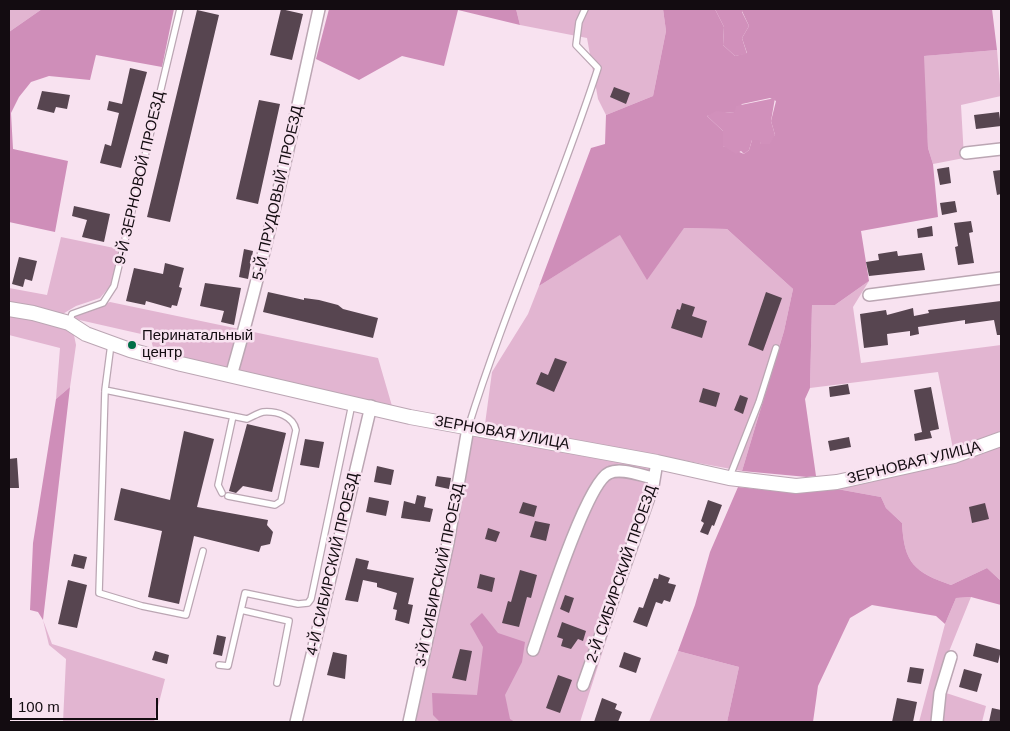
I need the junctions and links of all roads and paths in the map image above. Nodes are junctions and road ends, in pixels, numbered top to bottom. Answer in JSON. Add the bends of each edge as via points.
{"nodes":[{"id":1,"x":180,"y":9,"type":"edge"},
{"id":2,"x":319,"y":9,"type":"edge"},
{"id":3,"x":585,"y":9,"type":"edge"},
{"id":4,"x":1001,"y":149,"type":"edge"},
{"id":5,"x":966,"y":153,"type":"dead end"},
{"id":6,"x":1001,"y":278,"type":"edge"},
{"id":7,"x":869,"y":295,"type":"dead end"},
{"id":8,"x":9,"y":309,"type":"edge"},
{"id":9,"x":69,"y":324,"type":"junction"},
{"id":10,"x":111,"y":343,"type":"junction"},
{"id":11,"x":776,"y":348,"type":"dead end"},
{"id":12,"x":231,"y":376,"type":"junction"},
{"id":13,"x":105,"y":390,"type":"junction"},
{"id":14,"x":352,"y":402,"type":"junction"},
{"id":15,"x":371,"y":406,"type":"junction"},
{"id":16,"x":233,"y":416,"type":"junction"},
{"id":17,"x":468,"y":428,"type":"junction"},
{"id":18,"x":1001,"y":439,"type":"edge"},
{"id":19,"x":657,"y":462,"type":"junction"},
{"id":20,"x":654,"y":478,"type":"junction"},
{"id":21,"x":729,"y":478,"type":"junction"},
{"id":22,"x":203,"y":551,"type":"dead end"},
{"id":23,"x":241,"y":610,"type":"junction"},
{"id":24,"x":533,"y":650,"type":"dead end"},
{"id":25,"x":951,"y":658,"type":"dead end"},
{"id":26,"x":219,"y":665,"type":"dead end"},
{"id":27,"x":277,"y":683,"type":"dead end"},
{"id":28,"x":583,"y":685,"type":"dead end"},
{"id":29,"x":296,"y":722,"type":"edge"},
{"id":30,"x":409,"y":722,"type":"edge"},
{"id":31,"x":937,"y":722,"type":"edge"}],
"edges":[{"from":1,"to":9,"type":"lane","name":"9-Й ЗЕРНОВОЙ ПРОЕЗД","via":[[114,286],[103,303],[72,314]]},
{"from":2,"to":12,"type":"street","name":"5-Й ПРУДОВЫЙ ПРОЕЗД","via":[[275,211]]},
{"from":3,"to":17,"type":"lane","via":[[579,22],[576,45],[598,68],[577,135],[487,367]]},
{"from":4,"to":5,"type":"street"},
{"from":6,"to":7,"type":"street"},
{"from":8,"to":9,"type":"street","name":"ЗЕРНОВАЯ УЛИЦА"},
{"from":9,"to":10,"type":"street","name":"ЗЕРНОВАЯ УЛИЦА"},
{"from":10,"to":12,"type":"street","name":"ЗЕРНОВАЯ УЛИЦА","via":[[151,357]]},
{"from":10,"to":13,"type":"lane"},
{"from":11,"to":21,"type":"lane"},
{"from":12,"to":14,"type":"street","name":"ЗЕРНОВАЯ УЛИЦА"},
{"from":13,"to":16,"type":"lane"},
{"from":13,"to":22,"type":"lane","via":[[99,593],[142,606],[186,614]]},
{"from":14,"to":15,"type":"street","name":"ЗЕРНОВАЯ УЛИЦА"},
{"from":14,"to":23,"type":"lane","via":[[311,599],[298,604],[245,593]]},
{"from":15,"to":17,"type":"street","name":"ЗЕРНОВАЯ УЛИЦА"},
{"from":15,"to":29,"type":"street","name":"4-Й СИБИРСКИЙ ПРОЕЗД"},
{"from":16,"to":16,"type":"lane","via":[[218,486],[225,495],[275,505],[281,501],[295,422],[290,417],[262,412],[247,419]]},
{"from":17,"to":19,"type":"street","name":"ЗЕРНОВАЯ УЛИЦА"},
{"from":17,"to":30,"type":"street","name":"3-Й СИБИРСКИЙ ПРОЕЗД","via":[[448,543]]},
{"from":18,"to":21,"type":"street","name":"ЗЕРНОВАЯ УЛИЦА","via":[[954,456],[837,482],[796,486]]},
{"from":19,"to":20,"type":"street","name":"2-Й СИБИРСКИЙ ПРОЕЗД"},
{"from":19,"to":21,"type":"street","name":"ЗЕРНОВАЯ УЛИЦА"},
{"from":20,"to":24,"type":"street","via":[[610,472],[594,490],[565,558]]},
{"from":20,"to":28,"type":"street","name":"2-Й СИБИРСКИЙ ПРОЕЗД"},
{"from":23,"to":26,"type":"lane","via":[[228,666]]},
{"from":23,"to":27,"type":"lane","via":[[289,621]]},
{"from":25,"to":31,"type":"street","via":[[940,693]]}]}
